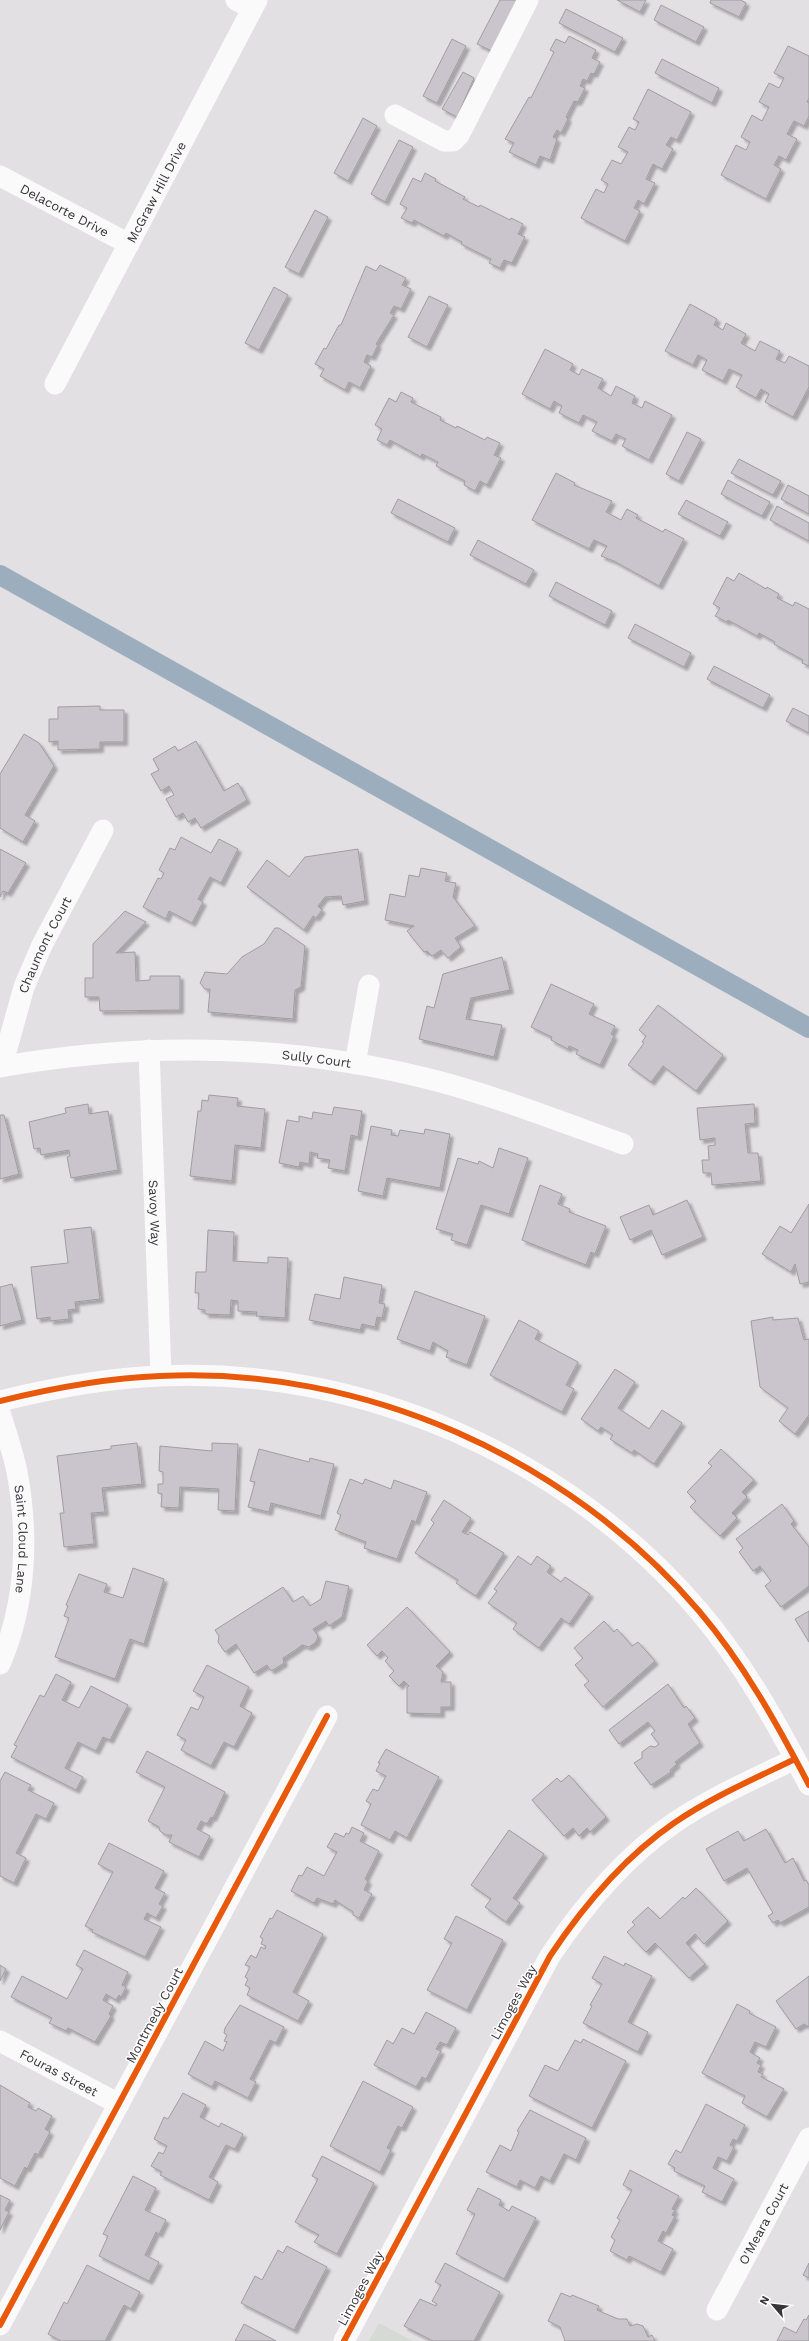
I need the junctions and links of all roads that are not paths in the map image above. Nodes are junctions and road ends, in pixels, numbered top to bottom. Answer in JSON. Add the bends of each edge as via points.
{"nodes":[{"id":1,"x":528,"y":0,"type":"edge"},
{"id":2,"x":248,"y":3,"type":"edge"},
{"id":3,"x":395,"y":115,"type":"dead end"},
{"id":4,"x":0,"y":176,"type":"edge"},
{"id":5,"x":129,"y":244,"type":"junction"},
{"id":6,"x":55,"y":384,"type":"dead end"},
{"id":7,"x":103,"y":830,"type":"dead end"},
{"id":8,"x":369,"y":985,"type":"dead end"},
{"id":9,"x":149,"y":1050,"type":"junction"},
{"id":10,"x":355,"y":1064,"type":"junction"},
{"id":11,"x":1,"y":1066,"type":"edge"},
{"id":12,"x":622,"y":1144,"type":"dead end"},
{"id":13,"x":161,"y":1375,"type":"junction"},
{"id":14,"x":0,"y":1401,"type":"edge"},
{"id":15,"x":0,"y":1413,"type":"edge"},
{"id":16,"x":0,"y":1664,"type":"edge"},
{"id":17,"x":327,"y":1716,"type":"dead end"},
{"id":18,"x":795,"y":1759,"type":"junction"},
{"id":19,"x":809,"y":1785,"type":"edge"},
{"id":20,"x":0,"y":2041,"type":"edge"},
{"id":21,"x":119,"y":2104,"type":"junction"},
{"id":22,"x":809,"y":2138,"type":"edge"},
{"id":23,"x":717,"y":2310,"type":"dead end"},
{"id":24,"x":0,"y":2325,"type":"edge"},
{"id":25,"x":344,"y":2341,"type":"edge"}],
"edges":[{"from":1,"to":3,"type":"street","via":[[459,135],[453,141],[444,141]]},
{"from":2,"to":5,"type":"street","name":"McGraw Hill Drive"},
{"from":4,"to":5,"type":"street","name":"Delacorte Drive"},
{"from":5,"to":6,"type":"street","name":"McGraw Hill Drive"},
{"from":7,"to":11,"type":"street","name":"Chaumont Court","via":[[42,945],[30,973]]},
{"from":8,"to":10,"type":"street"},
{"from":9,"to":10,"type":"street","name":"Sully Court","via":[[286,1054]]},
{"from":9,"to":11,"type":"street","name":"Sully Court","via":[[62,1057]]},
{"from":9,"to":13,"type":"street","name":"Savoy Way"},
{"from":10,"to":12,"type":"street","name":"Sully Court","via":[[440,1082],[507,1102]]},
{"from":13,"to":14,"type":"street","via":[[102,1380]]},
{"from":13,"to":18,"type":"street","via":[[261,1379],[334,1392],[384,1405],[430,1421],[474,1439],[526,1467],[576,1499],[613,1527],[658,1568],[699,1611],[735,1657],[768,1706]]},
{"from":15,"to":16,"type":"street","name":"Saint Cloud Lane","via":[[16,1471],[23,1510],[24,1549],[16,1617]]},
{"from":17,"to":21,"type":"street","name":"Montmedy Court"},
{"from":18,"to":19,"type":"street"},
{"from":18,"to":25,"type":"street","name":"Limoges Way","via":[[713,1799],[674,1823],[638,1851],[605,1883],[576,1918],[550,1956]]},
{"from":20,"to":21,"type":"street","name":"Fouras Street"},
{"from":21,"to":24,"type":"street","name":"Montmedy Court"},
{"from":22,"to":23,"type":"street","name":"O'Meara Court"}]}
